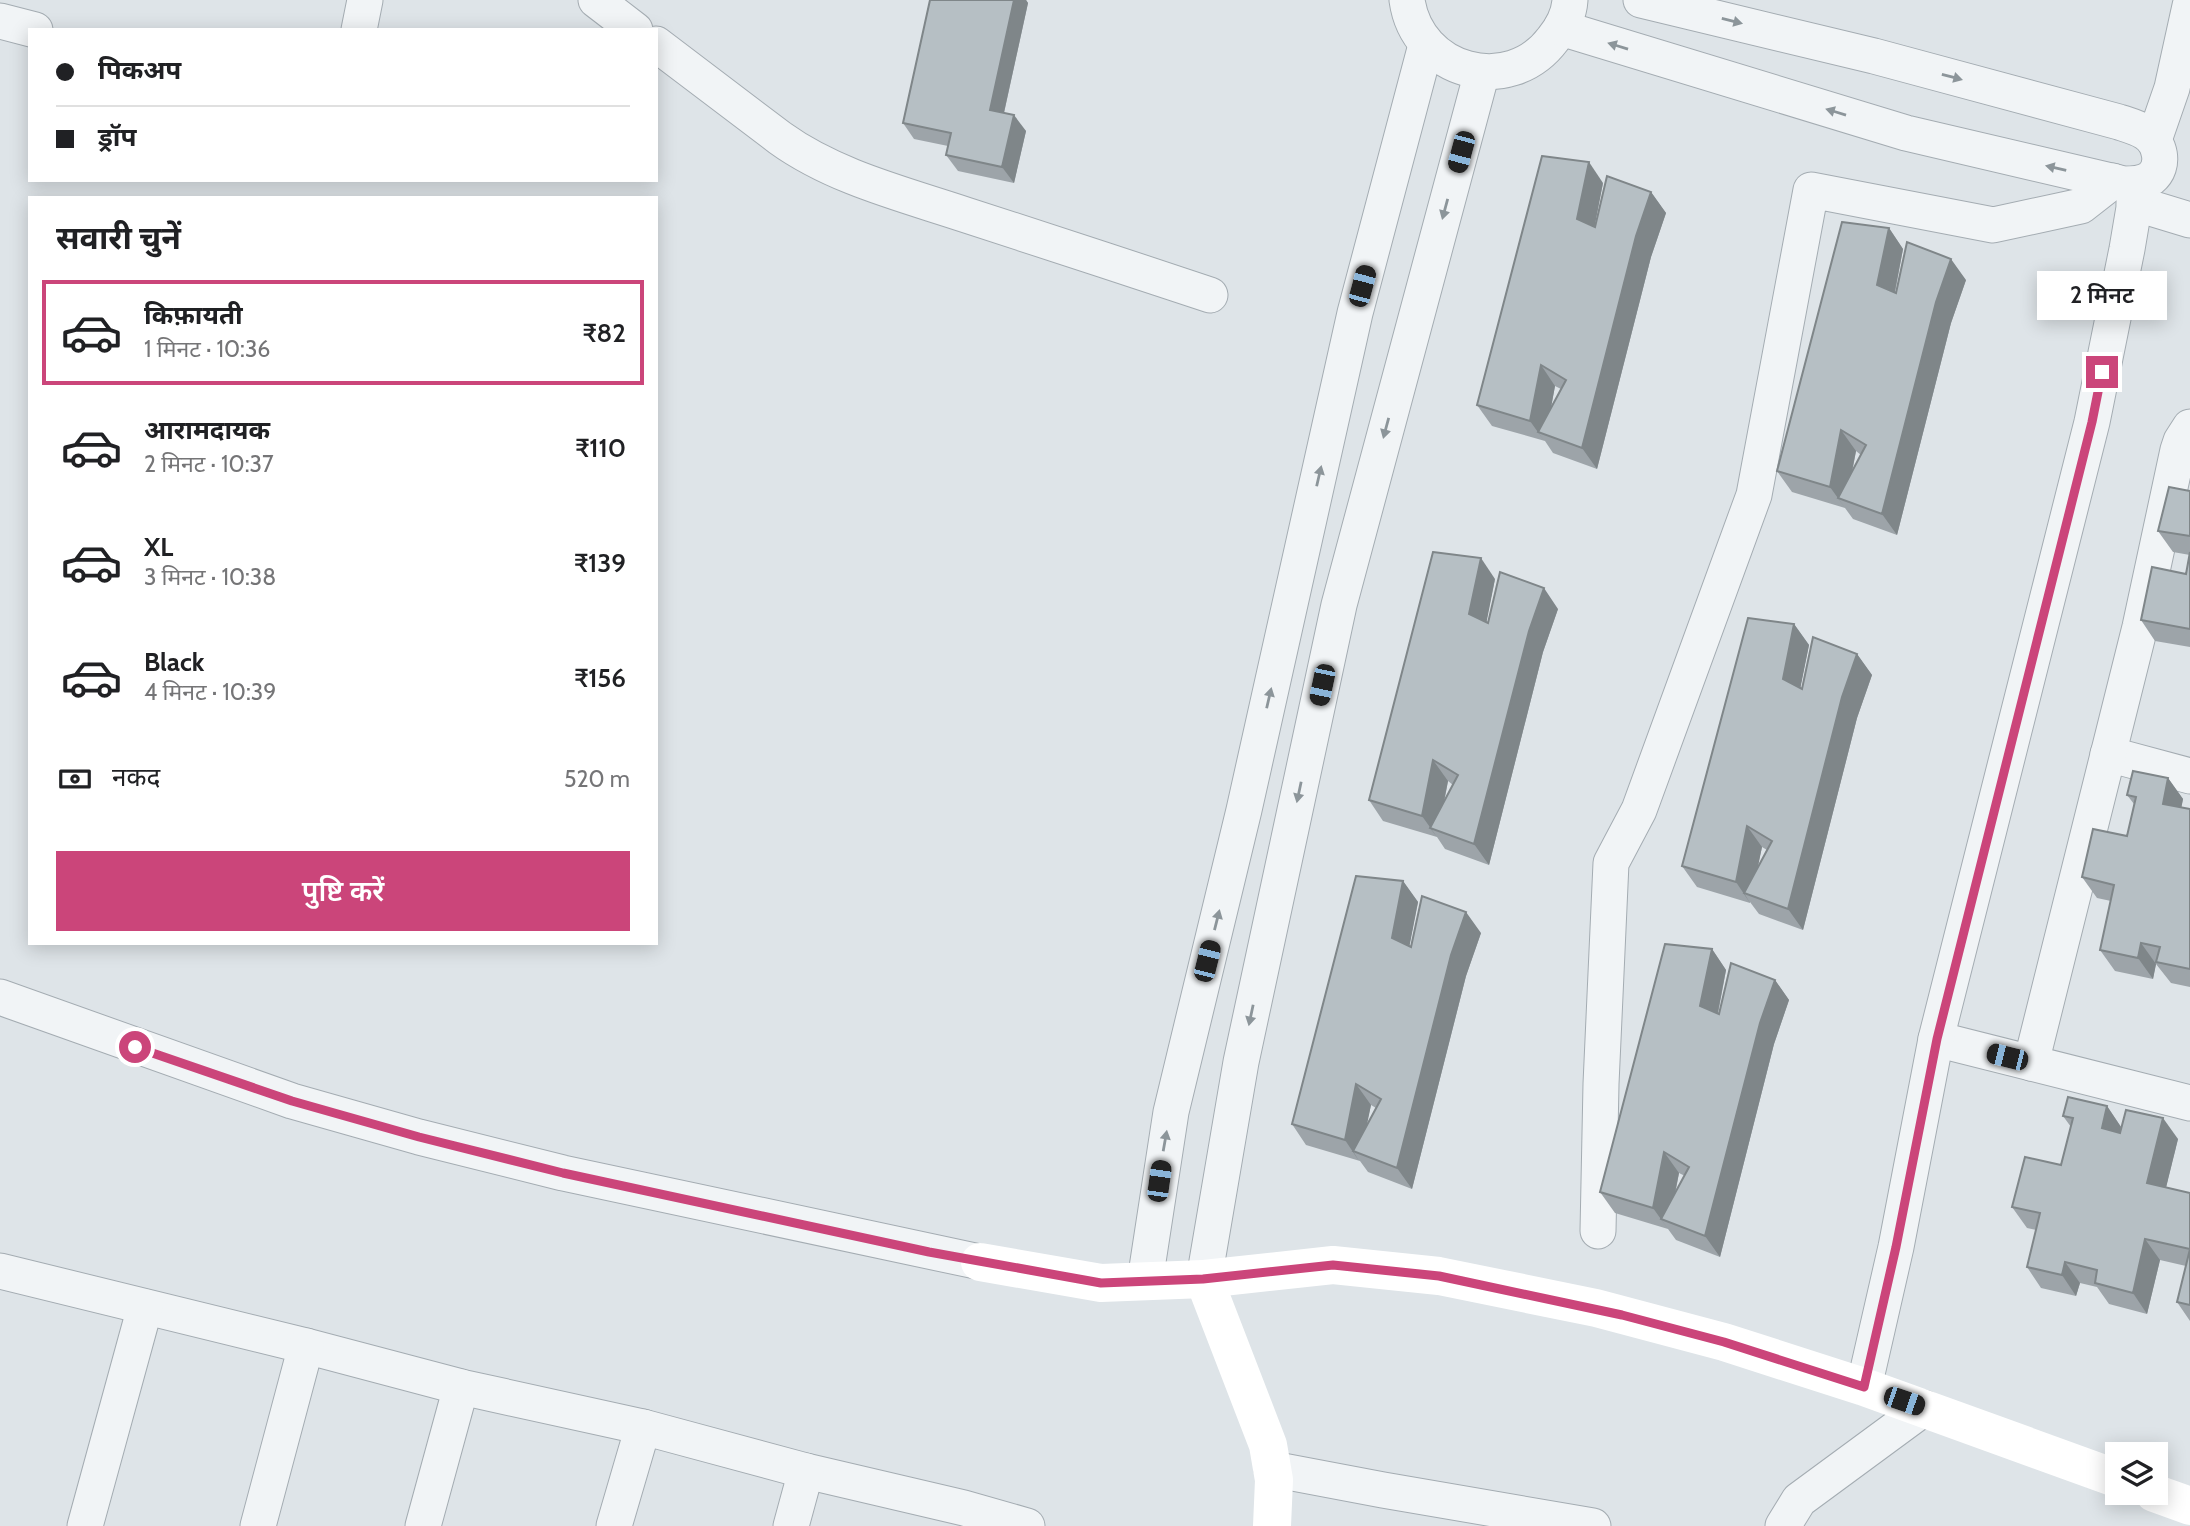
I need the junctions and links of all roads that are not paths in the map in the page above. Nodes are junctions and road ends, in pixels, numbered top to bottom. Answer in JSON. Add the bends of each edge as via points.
{"nodes":[{"id":1,"x":365,"y":0,"type":"edge"},
{"id":2,"x":596,"y":0,"type":"edge"},
{"id":3,"x":1407,"y":0,"type":"edge"},
{"id":4,"x":1641,"y":0,"type":"edge"},
{"id":5,"x":2190,"y":6,"type":"edge"},
{"id":6,"x":1565,"y":14,"type":"edge"},
{"id":7,"x":0,"y":20,"type":"edge"},
{"id":8,"x":28,"y":28,"type":"edge"},
{"id":9,"x":359,"y":28,"type":"edge"},
{"id":10,"x":632,"y":28,"type":"edge"},
{"id":11,"x":1426,"y":45,"type":"junction"},
{"id":12,"x":658,"y":46,"type":"edge"},
{"id":13,"x":1482,"y":72,"type":"junction"},
{"id":14,"x":2154,"y":139,"type":"junction"},
{"id":15,"x":2128,"y":189,"type":"junction"},
{"id":16,"x":2190,"y":220,"type":"edge"},
{"id":17,"x":1210,"y":295,"type":"dead end"},
{"id":18,"x":2190,"y":427,"type":"edge"},
{"id":19,"x":2108,"y":754,"type":"junction"},
{"id":20,"x":2190,"y":776,"type":"edge"},
{"id":21,"x":0,"y":998,"type":"edge"},
{"id":22,"x":1937,"y":1039,"type":"junction"},
{"id":23,"x":2031,"y":1063,"type":"junction"},
{"id":24,"x":2190,"y":1103,"type":"edge"},
{"id":25,"x":1598,"y":1231,"type":"dead end"},
{"id":26,"x":980,"y":1262,"type":"joint"},
{"id":27,"x":0,"y":1271,"type":"edge"},
{"id":28,"x":1203,"y":1279,"type":"junction"},
{"id":29,"x":1145,"y":1281,"type":"junction"},
{"id":30,"x":145,"y":1307,"type":"junction"},
{"id":31,"x":306,"y":1346,"type":"junction"},
{"id":32,"x":461,"y":1387,"type":"junction"},
{"id":33,"x":1864,"y":1387,"type":"junction"},
{"id":34,"x":1923,"y":1408,"type":"junction"},
{"id":35,"x":643,"y":1427,"type":"junction"},
{"id":36,"x":1272,"y":1469,"type":"junction"},
{"id":37,"x":806,"y":1471,"type":"junction"},
{"id":38,"x":2105,"y":1474,"type":"edge"},
{"id":39,"x":2168,"y":1498,"type":"edge"},
{"id":40,"x":2190,"y":1506,"type":"edge"},
{"id":41,"x":962,"y":1517,"type":"edge"},
{"id":42,"x":85,"y":1526,"type":"edge"},
{"id":43,"x":258,"y":1526,"type":"edge"},
{"id":44,"x":423,"y":1526,"type":"edge"},
{"id":45,"x":614,"y":1526,"type":"edge"},
{"id":46,"x":792,"y":1526,"type":"edge"},
{"id":47,"x":1027,"y":1526,"type":"edge"},
{"id":48,"x":1272,"y":1526,"type":"edge"},
{"id":49,"x":1593,"y":1526,"type":"edge"},
{"id":50,"x":1783,"y":1526,"type":"edge"}],
"edges":[{"from":1,"to":9,"type":"street"},
{"from":2,"to":10,"type":"street"},
{"from":3,"to":11,"type":"street","via":[[1415,29]]},
{"from":4,"to":14,"type":"street","one_way":true,"via":[[2119,122]]},
{"from":5,"to":14,"type":"street","via":[[2172,88]]},
{"from":6,"to":13,"type":"street","via":[[1547,47],[1528,62]]},
{"from":15,"to":6,"type":"street","one_way":true,"via":[[1906,133]]},
{"from":7,"to":8,"type":"street"},
{"from":11,"to":13,"type":"street","via":[[1461,68]]},
{"from":29,"to":11,"type":"street","one_way":true,"via":[[1171,1112],[1355,313]]},
{"from":12,"to":17,"type":"street","via":[[780,138],[822,163]]},
{"from":13,"to":28,"type":"street","one_way":true,"via":[[1339,605],[1241,1062]]},
{"from":14,"to":15,"type":"street","via":[[2159,148],[2157,172]]},
{"from":15,"to":16,"type":"street"},
{"from":15,"to":22,"type":"street","via":[[2092,422]]},
{"from":15,"to":25,"type":"street","via":[[2081,206],[1993,225],[1811,190],[1754,495],[1639,810],[1611,863]]},
{"from":18,"to":19,"type":"street","via":[[2178,450]]},
{"from":19,"to":20,"type":"street"},
{"from":19,"to":23,"type":"street"},
{"from":21,"to":26,"type":"street","via":[[292,1101],[419,1137],[563,1173]]},
{"from":22,"to":23,"type":"street"},
{"from":22,"to":33,"type":"street"},
{"from":23,"to":24,"type":"street"},
{"from":26,"to":29,"type":"street","via":[[1101,1283]]},
{"from":27,"to":30,"type":"street"},
{"from":28,"to":29,"type":"street"},
{"from":28,"to":33,"type":"street","via":[[1333,1265],[1439,1276],[1596,1308],[1724,1342]]},
{"from":28,"to":36,"type":"street","via":[[1255,1408]]},
{"from":30,"to":31,"type":"street"},
{"from":30,"to":42,"type":"street"},
{"from":31,"to":32,"type":"street"},
{"from":31,"to":43,"type":"street"},
{"from":32,"to":35,"type":"street"},
{"from":32,"to":44,"type":"street"},
{"from":33,"to":34,"type":"street"},
{"from":34,"to":38,"type":"street"},
{"from":34,"to":50,"type":"street","via":[[1799,1500]]},
{"from":35,"to":37,"type":"street"},
{"from":35,"to":45,"type":"street"},
{"from":36,"to":48,"type":"street"},
{"from":36,"to":49,"type":"street"},
{"from":37,"to":41,"type":"street"},
{"from":37,"to":46,"type":"street"},
{"from":39,"to":40,"type":"street"},
{"from":41,"to":47,"type":"street"}]}
